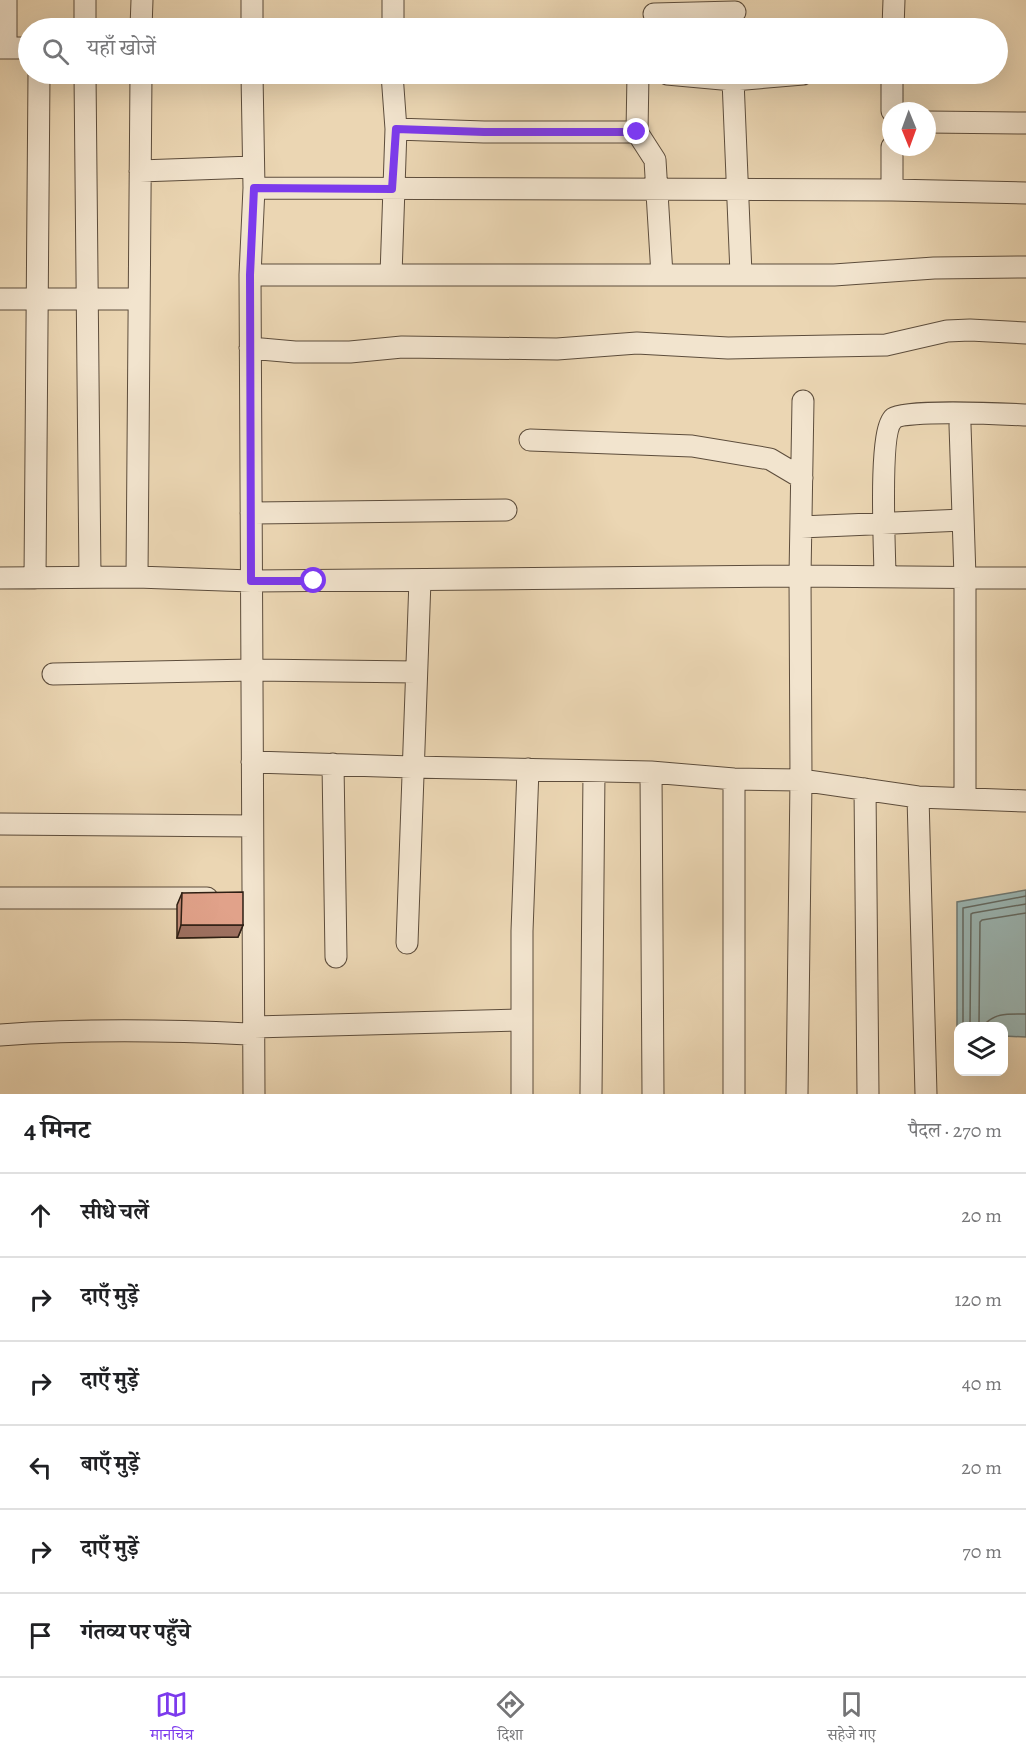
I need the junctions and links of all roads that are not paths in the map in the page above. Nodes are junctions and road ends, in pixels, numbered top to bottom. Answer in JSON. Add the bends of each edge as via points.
{"nodes":[{"id":1,"x":6,"y":0,"type":"edge"},
{"id":2,"x":85,"y":0,"type":"edge"},
{"id":3,"x":142,"y":0,"type":"edge"},
{"id":4,"x":252,"y":0,"type":"edge"},
{"id":5,"x":393,"y":0,"type":"edge"},
{"id":6,"x":894,"y":0,"type":"edge"},
{"id":7,"x":735,"y":12,"type":"dead end"},
{"id":8,"x":652,"y":14,"type":"edge"},
{"id":9,"x":85,"y":18,"type":"edge"},
{"id":10,"x":141,"y":18,"type":"edge"},
{"id":11,"x":252,"y":18,"type":"edge"},
{"id":12,"x":393,"y":18,"type":"edge"},
{"id":13,"x":893,"y":18,"type":"edge"},
{"id":14,"x":3,"y":48,"type":"edge"},
{"id":15,"x":39,"y":84,"type":"edge"},
{"id":16,"x":85,"y":84,"type":"edge"},
{"id":17,"x":141,"y":84,"type":"edge"},
{"id":18,"x":252,"y":84,"type":"edge"},
{"id":19,"x":393,"y":84,"type":"edge"},
{"id":20,"x":638,"y":84,"type":"edge"},
{"id":21,"x":733,"y":84,"type":"edge"},
{"id":22,"x":892,"y":84,"type":"edge"},
{"id":23,"x":892,"y":102,"type":"edge"},
{"id":24,"x":936,"y":122,"type":"edge"},
{"id":25,"x":1026,"y":123,"type":"edge"},
{"id":26,"x":396,"y":129,"type":"junction"},
{"id":27,"x":637,"y":132,"type":"junction"},
{"id":28,"x":892,"y":156,"type":"edge"},
{"id":29,"x":254,"y":166,"type":"junction"},
{"id":30,"x":140,"y":171,"type":"junction"},
{"id":31,"x":254,"y":188,"type":"junction"},
{"id":32,"x":392,"y":189,"type":"junction"},
{"id":33,"x":657,"y":189,"type":"junction"},
{"id":34,"x":738,"y":189,"type":"junction"},
{"id":35,"x":892,"y":190,"type":"junction"},
{"id":36,"x":1026,"y":194,"type":"edge"},
{"id":37,"x":1026,"y":267,"type":"edge"},
{"id":38,"x":741,"y":274,"type":"junction"},
{"id":39,"x":250,"y":275,"type":"junction"},
{"id":40,"x":391,"y":275,"type":"junction"},
{"id":41,"x":662,"y":275,"type":"junction"},
{"id":42,"x":0,"y":299,"type":"edge"},
{"id":43,"x":38,"y":299,"type":"junction"},
{"id":44,"x":139,"y":299,"type":"junction"},
{"id":45,"x":88,"y":300,"type":"junction"},
{"id":46,"x":1026,"y":333,"type":"edge"},
{"id":47,"x":250,"y":348,"type":"junction"},
{"id":48,"x":803,"y":401,"type":"dead end"},
{"id":49,"x":1026,"y":415,"type":"edge"},
{"id":50,"x":960,"y":425,"type":"dead end"},
{"id":51,"x":530,"y":440,"type":"dead end"},
{"id":52,"x":802,"y":478,"type":"junction"},
{"id":53,"x":506,"y":510,"type":"dead end"},
{"id":54,"x":251,"y":513,"type":"junction"},
{"id":55,"x":963,"y":520,"type":"junction"},
{"id":56,"x":884,"y":524,"type":"junction"},
{"id":57,"x":801,"y":527,"type":"junction"},
{"id":58,"x":800,"y":576,"type":"junction"},
{"id":59,"x":90,"y":577,"type":"junction"},
{"id":60,"x":137,"y":577,"type":"junction"},
{"id":61,"x":885,"y":577,"type":"junction"},
{"id":62,"x":0,"y":578,"type":"edge"},
{"id":63,"x":35,"y":578,"type":"junction"},
{"id":64,"x":965,"y":578,"type":"junction"},
{"id":65,"x":1026,"y":578,"type":"edge"},
{"id":66,"x":420,"y":580,"type":"junction"},
{"id":67,"x":251,"y":581,"type":"junction"},
{"id":68,"x":252,"y":670,"type":"junction"},
{"id":69,"x":416,"y":672,"type":"junction"},
{"id":70,"x":53,"y":674,"type":"dead end"},
{"id":71,"x":252,"y":762,"type":"junction"},
{"id":72,"x":333,"y":764,"type":"junction"},
{"id":73,"x":412,"y":767,"type":"junction"},
{"id":74,"x":528,"y":769,"type":"junction"},
{"id":75,"x":594,"y":772,"type":"junction"},
{"id":76,"x":651,"y":772,"type":"junction"},
{"id":77,"x":734,"y":779,"type":"junction"},
{"id":78,"x":801,"y":780,"type":"junction"},
{"id":79,"x":866,"y":789,"type":"junction"},
{"id":80,"x":918,"y":797,"type":"junction"},
{"id":81,"x":966,"y":799,"type":"junction"},
{"id":82,"x":1026,"y":801,"type":"edge"},
{"id":83,"x":0,"y":824,"type":"edge"},
{"id":84,"x":252,"y":826,"type":"junction"},
{"id":85,"x":253,"y":897,"type":"junction"},
{"id":86,"x":0,"y":898,"type":"edge"},
{"id":87,"x":407,"y":943,"type":"dead end"},
{"id":88,"x":336,"y":957,"type":"dead end"},
{"id":89,"x":522,"y":1020,"type":"junction"},
{"id":90,"x":254,"y":1027,"type":"junction"},
{"id":91,"x":0,"y":1035,"type":"edge"},
{"id":92,"x":254,"y":1094,"type":"edge"},
{"id":93,"x":522,"y":1094,"type":"edge"},
{"id":94,"x":591,"y":1094,"type":"edge"},
{"id":95,"x":653,"y":1094,"type":"edge"},
{"id":96,"x":734,"y":1094,"type":"edge"},
{"id":97,"x":797,"y":1094,"type":"edge"},
{"id":98,"x":868,"y":1094,"type":"edge"},
{"id":99,"x":926,"y":1094,"type":"edge"}],
"edges":[{"from":1,"to":14,"type":"street"},
{"from":2,"to":9,"type":"street"},
{"from":3,"to":10,"type":"street"},
{"from":4,"to":11,"type":"street"},
{"from":5,"to":12,"type":"street"},
{"from":6,"to":13,"type":"street"},
{"from":7,"to":8,"type":"street"},
{"from":15,"to":43,"type":"street"},
{"from":16,"to":45,"type":"street"},
{"from":17,"to":30,"type":"street"},
{"from":18,"to":29,"type":"street"},
{"from":19,"to":26,"type":"street"},
{"from":20,"to":27,"type":"street"},
{"from":21,"to":34,"type":"street"},
{"from":22,"to":23,"type":"street"},
{"from":24,"to":25,"type":"street"},
{"from":26,"to":27,"type":"street"},
{"from":26,"to":32,"type":"street"},
{"from":27,"to":33,"type":"street","via":[[655,160]]},
{"from":28,"to":35,"type":"street"},
{"from":29,"to":30,"type":"street"},
{"from":29,"to":31,"type":"street"},
{"from":30,"to":44,"type":"street"},
{"from":31,"to":32,"type":"street"},
{"from":31,"to":39,"type":"street"},
{"from":32,"to":33,"type":"street"},
{"from":32,"to":40,"type":"street"},
{"from":33,"to":34,"type":"street"},
{"from":33,"to":41,"type":"street"},
{"from":34,"to":35,"type":"street"},
{"from":34,"to":38,"type":"street"},
{"from":35,"to":36,"type":"street"},
{"from":37,"to":38,"type":"street","via":[[834,275]]},
{"from":38,"to":41,"type":"street"},
{"from":39,"to":40,"type":"street"},
{"from":39,"to":47,"type":"street"},
{"from":40,"to":41,"type":"street"},
{"from":42,"to":43,"type":"street"},
{"from":43,"to":45,"type":"street"},
{"from":43,"to":63,"type":"street"},
{"from":44,"to":45,"type":"street"},
{"from":44,"to":60,"type":"street"},
{"from":45,"to":59,"type":"street"},
{"from":46,"to":47,"type":"street","via":[[947,331],[886,345],[728,348],[637,343],[557,350],[413,347],[339,352]]},
{"from":47,"to":54,"type":"street"},
{"from":48,"to":52,"type":"street"},
{"from":49,"to":56,"type":"street","via":[[896,416],[889,423],[885,451]]},
{"from":50,"to":55,"type":"street"},
{"from":51,"to":52,"type":"street","via":[[692,446],[770,459]]},
{"from":52,"to":57,"type":"street"},
{"from":53,"to":54,"type":"street"},
{"from":54,"to":67,"type":"street"},
{"from":55,"to":56,"type":"street"},
{"from":55,"to":64,"type":"street"},
{"from":56,"to":57,"type":"street"},
{"from":56,"to":61,"type":"street"},
{"from":57,"to":58,"type":"street"},
{"from":58,"to":61,"type":"street"},
{"from":58,"to":66,"type":"street"},
{"from":58,"to":78,"type":"street"},
{"from":59,"to":60,"type":"street"},
{"from":59,"to":63,"type":"street"},
{"from":60,"to":67,"type":"street"},
{"from":61,"to":64,"type":"street"},
{"from":62,"to":63,"type":"street"},
{"from":64,"to":65,"type":"street"},
{"from":64,"to":81,"type":"street"},
{"from":66,"to":67,"type":"street"},
{"from":66,"to":69,"type":"street"},
{"from":67,"to":68,"type":"street"},
{"from":68,"to":69,"type":"street"},
{"from":68,"to":70,"type":"street"},
{"from":68,"to":71,"type":"street"},
{"from":69,"to":73,"type":"street"},
{"from":71,"to":72,"type":"street"},
{"from":71,"to":84,"type":"street"},
{"from":72,"to":73,"type":"street"},
{"from":72,"to":88,"type":"street"},
{"from":73,"to":74,"type":"street"},
{"from":73,"to":87,"type":"street"},
{"from":74,"to":75,"type":"street"},
{"from":74,"to":89,"type":"street"},
{"from":75,"to":76,"type":"street"},
{"from":75,"to":94,"type":"street"},
{"from":76,"to":77,"type":"street"},
{"from":76,"to":95,"type":"street"},
{"from":77,"to":78,"type":"street"},
{"from":77,"to":96,"type":"street"},
{"from":78,"to":79,"type":"street"},
{"from":78,"to":97,"type":"street"},
{"from":79,"to":80,"type":"street"},
{"from":79,"to":98,"type":"street"},
{"from":80,"to":81,"type":"street"},
{"from":80,"to":99,"type":"street"},
{"from":81,"to":82,"type":"street"},
{"from":83,"to":84,"type":"street"},
{"from":84,"to":85,"type":"street"},
{"from":85,"to":86,"type":"street"},
{"from":85,"to":90,"type":"street"},
{"from":89,"to":90,"type":"street"},
{"from":89,"to":93,"type":"street"},
{"from":90,"to":91,"type":"street","via":[[248,1034],[115,1030]]},
{"from":90,"to":92,"type":"street"}]}
